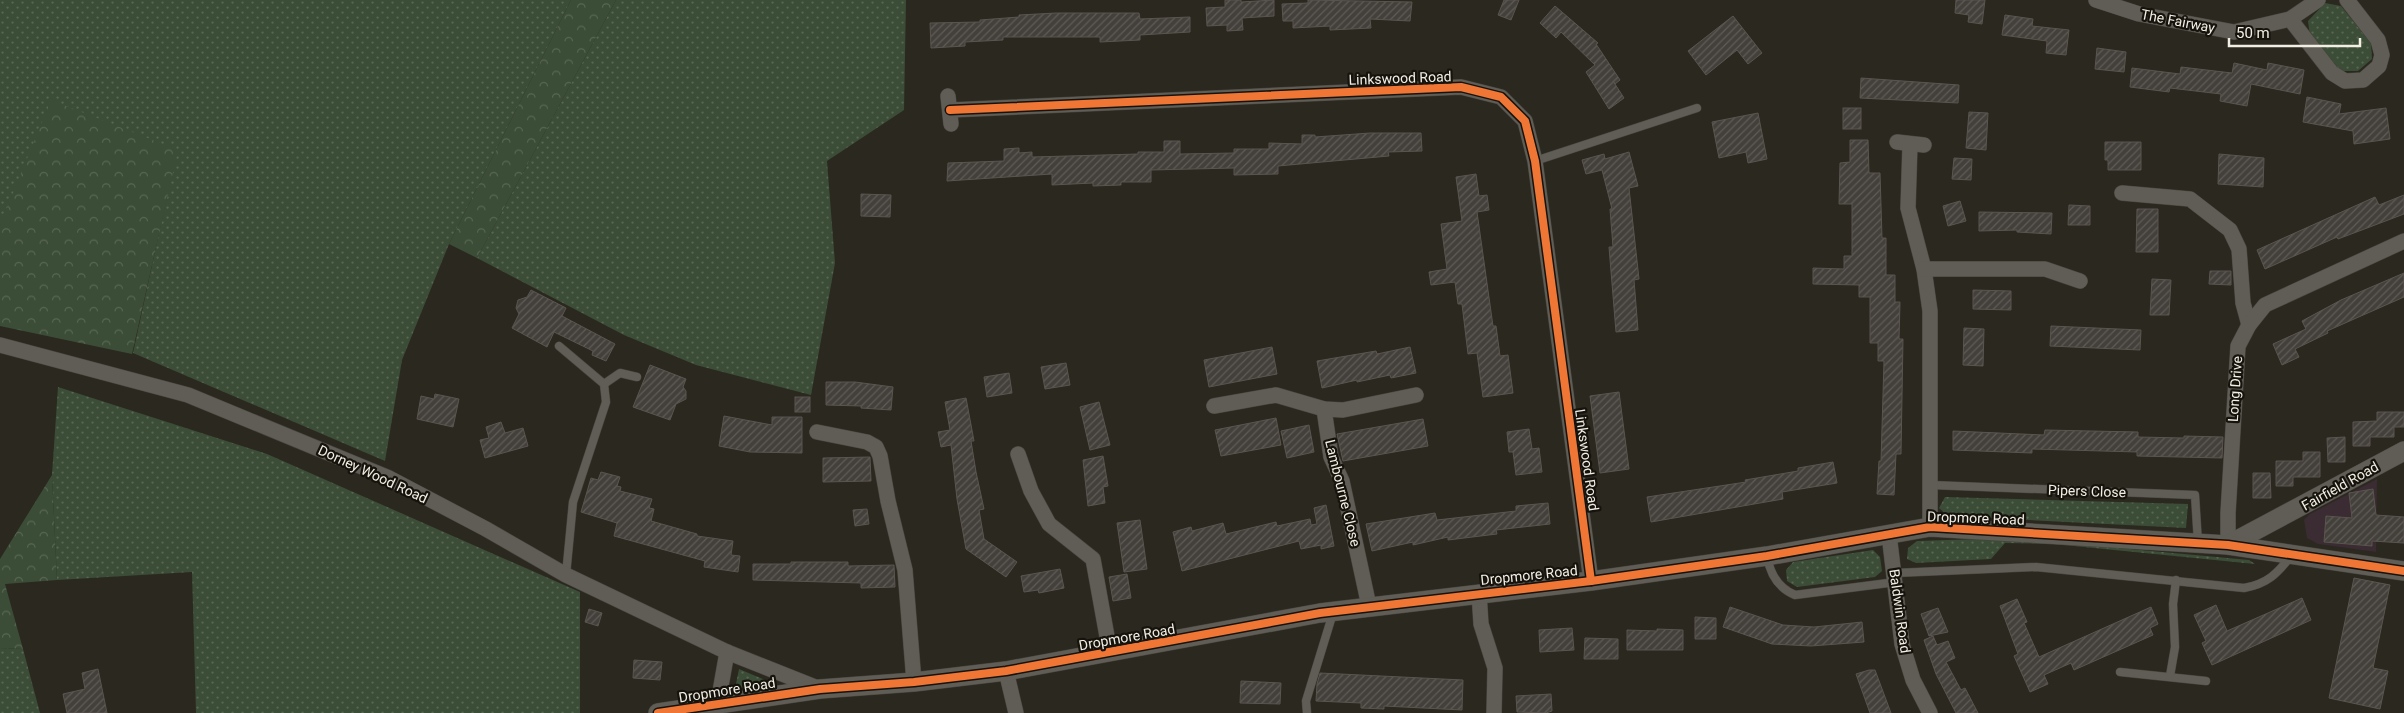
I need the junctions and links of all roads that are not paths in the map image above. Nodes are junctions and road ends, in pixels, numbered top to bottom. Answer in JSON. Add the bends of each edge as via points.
{"nodes":[{"id":1,"x":2096,"y":0,"type":"edge"},
{"id":2,"x":2318,"y":0,"type":"edge"},
{"id":3,"x":2347,"y":0,"type":"edge"},
{"id":4,"x":2290,"y":19,"type":"junction"},
{"id":5,"x":1697,"y":108,"type":"dead end"},
{"id":6,"x":949,"y":110,"type":"dead end"},
{"id":7,"x":1910,"y":144,"type":"dead end"},
{"id":8,"x":1535,"y":162,"type":"junction"},
{"id":9,"x":2122,"y":193,"type":"dead end"},
{"id":10,"x":2404,"y":241,"type":"edge"},
{"id":11,"x":1924,"y":269,"type":"junction"},
{"id":12,"x":2080,"y":281,"type":"dead end"},
{"id":13,"x":2249,"y":325,"type":"junction"},
{"id":14,"x":0,"y":345,"type":"edge"},
{"id":15,"x":559,"y":346,"type":"dead end"},
{"id":16,"x":637,"y":377,"type":"dead end"},
{"id":17,"x":604,"y":384,"type":"junction"},
{"id":18,"x":1416,"y":395,"type":"dead end"},
{"id":19,"x":1214,"y":406,"type":"dead end"},
{"id":20,"x":1324,"y":409,"type":"junction"},
{"id":21,"x":817,"y":432,"type":"dead end"},
{"id":22,"x":2404,"y":451,"type":"edge"},
{"id":23,"x":1018,"y":454,"type":"dead end"},
{"id":24,"x":1931,"y":485,"type":"junction"},
{"id":25,"x":2277,"y":520,"type":"junction"},
{"id":26,"x":1930,"y":527,"type":"junction"},
{"id":27,"x":1889,"y":534,"type":"junction"},
{"id":28,"x":2198,"y":543,"type":"junction"},
{"id":29,"x":2228,"y":545,"type":"junction"},
{"id":30,"x":2284,"y":553,"type":"junction"},
{"id":31,"x":1768,"y":556,"type":"junction"},
{"id":32,"x":2404,"y":570,"type":"edge"},
{"id":33,"x":566,"y":575,"type":"junction"},
{"id":34,"x":1895,"y":578,"type":"junction"},
{"id":35,"x":2176,"y":580,"type":"junction"},
{"id":36,"x":1590,"y":581,"type":"junction"},
{"id":37,"x":1479,"y":593,"type":"junction"},
{"id":38,"x":1369,"y":606,"type":"junction"},
{"id":39,"x":1334,"y":611,"type":"junction"},
{"id":40,"x":727,"y":652,"type":"junction"},
{"id":41,"x":1110,"y":653,"type":"junction"},
{"id":42,"x":1006,"y":671,"type":"junction"},
{"id":43,"x":2120,"y":672,"type":"dead end"},
{"id":44,"x":2170,"y":676,"type":"junction"},
{"id":45,"x":2206,"y":681,"type":"dead end"},
{"id":46,"x":914,"y":682,"type":"junction"},
{"id":47,"x":820,"y":689,"type":"junction"},
{"id":48,"x":718,"y":703,"type":"junction"},
{"id":49,"x":658,"y":713,"type":"edge"},
{"id":50,"x":1016,"y":713,"type":"edge"},
{"id":51,"x":1307,"y":713,"type":"edge"},
{"id":52,"x":1494,"y":713,"type":"edge"},
{"id":53,"x":1930,"y":713,"type":"edge"}],
"edges":[{"from":1,"to":4,"type":"street","name":"The Fairway","via":[[2139,14],[2234,32]]},
{"from":2,"to":4,"type":"street","name":"The Fairway"},
{"from":3,"to":4,"type":"street","via":[[2378,40],[2382,55],[2379,66],[2363,80],[2345,81],[2332,73]]},
{"from":5,"to":8,"type":"lane"},
{"from":6,"to":8,"type":"street","name":"Linkswood Road","via":[[1461,87],[1501,98],[1525,121]]},
{"from":7,"to":11,"type":"street","via":[[1908,208]]},
{"from":8,"to":36,"type":"street","name":"Linkswood Road"},
{"from":9,"to":13,"type":"street","via":[[2190,199],[2230,230],[2239,248],[2243,303]]},
{"from":10,"to":13,"type":"street","name":"Long Drive","via":[[2265,305]]},
{"from":11,"to":12,"type":"street","via":[[2045,269]]},
{"from":11,"to":24,"type":"street","via":[[1930,311]]},
{"from":13,"to":29,"type":"street","name":"Long Drive","via":[[2238,346]]},
{"from":14,"to":33,"type":"street","name":"Dorney Wood Road","via":[[188,395],[389,478]]},
{"from":15,"to":17,"type":"lane"},
{"from":16,"to":17,"type":"lane","via":[[620,373]]},
{"from":17,"to":33,"type":"lane","via":[[606,402],[572,502]]},
{"from":18,"to":20,"type":"street","via":[[1343,410]]},
{"from":19,"to":20,"type":"street","via":[[1276,395]]},
{"from":20,"to":38,"type":"street","name":"Lambourne Close","via":[[1331,457],[1342,481]]},
{"from":21,"to":46,"type":"street","via":[[867,442],[876,446],[880,456],[905,570]]},
{"from":22,"to":25,"type":"street","name":"Fairfield Road"},
{"from":23,"to":41,"type":"street","via":[[1030,491],[1049,524],[1093,559]]},
{"from":24,"to":26,"type":"street"},
{"from":24,"to":28,"type":"lane","name":"Pipers Close","via":[[2196,495]]},
{"from":25,"to":29,"type":"street","name":"Fairfield Road"},
{"from":25,"to":30,"type":"street","via":[[2272,533]]},
{"from":26,"to":27,"type":"street","name":"Dropmore Road"},
{"from":26,"to":28,"type":"street","name":"Dropmore Road"},
{"from":27,"to":31,"type":"street","name":"Dropmore Road"},
{"from":27,"to":34,"type":"street","name":"Baldwin Road"},
{"from":28,"to":29,"type":"street","name":"Dropmore Road"},
{"from":29,"to":30,"type":"street","name":"Dropmore Road"},
{"from":30,"to":32,"type":"street","name":"Dropmore Road"},
{"from":30,"to":35,"type":"lane","via":[[2280,571],[2260,585],[2244,588]]},
{"from":31,"to":34,"type":"lane","via":[[1769,567],[1778,583],[1785,591],[1796,595]]},
{"from":31,"to":36,"type":"street","name":"Dropmore Road"},
{"from":33,"to":40,"type":"street","name":"Dorney Wood Road"},
{"from":34,"to":35,"type":"lane","via":[[2036,567]]},
{"from":34,"to":53,"type":"street","name":"Baldwin Road","via":[[1902,644],[1912,680]]},
{"from":35,"to":44,"type":"lane","via":[[2173,604],[2175,647]]},
{"from":36,"to":37,"type":"street","name":"Dropmore Road"},
{"from":37,"to":38,"type":"street","name":"Dropmore Road"},
{"from":37,"to":52,"type":"street","via":[[1480,624],[1496,668]]},
{"from":38,"to":39,"type":"street","name":"Dropmore Road"},
{"from":39,"to":41,"type":"street","name":"Dropmore Road"},
{"from":39,"to":51,"type":"lane","via":[[1306,701]]},
{"from":40,"to":47,"type":"street","name":"Dorney Wood Road"},
{"from":40,"to":48,"type":"street"},
{"from":41,"to":42,"type":"street","name":"Dropmore Road"},
{"from":42,"to":46,"type":"street","name":"Dropmore Road"},
{"from":42,"to":50,"type":"street"},
{"from":43,"to":44,"type":"lane"},
{"from":44,"to":45,"type":"lane"},
{"from":46,"to":47,"type":"street","name":"Dropmore Road"},
{"from":47,"to":48,"type":"street","name":"Dropmore Road"},
{"from":48,"to":49,"type":"street","name":"Dropmore Road"}]}
